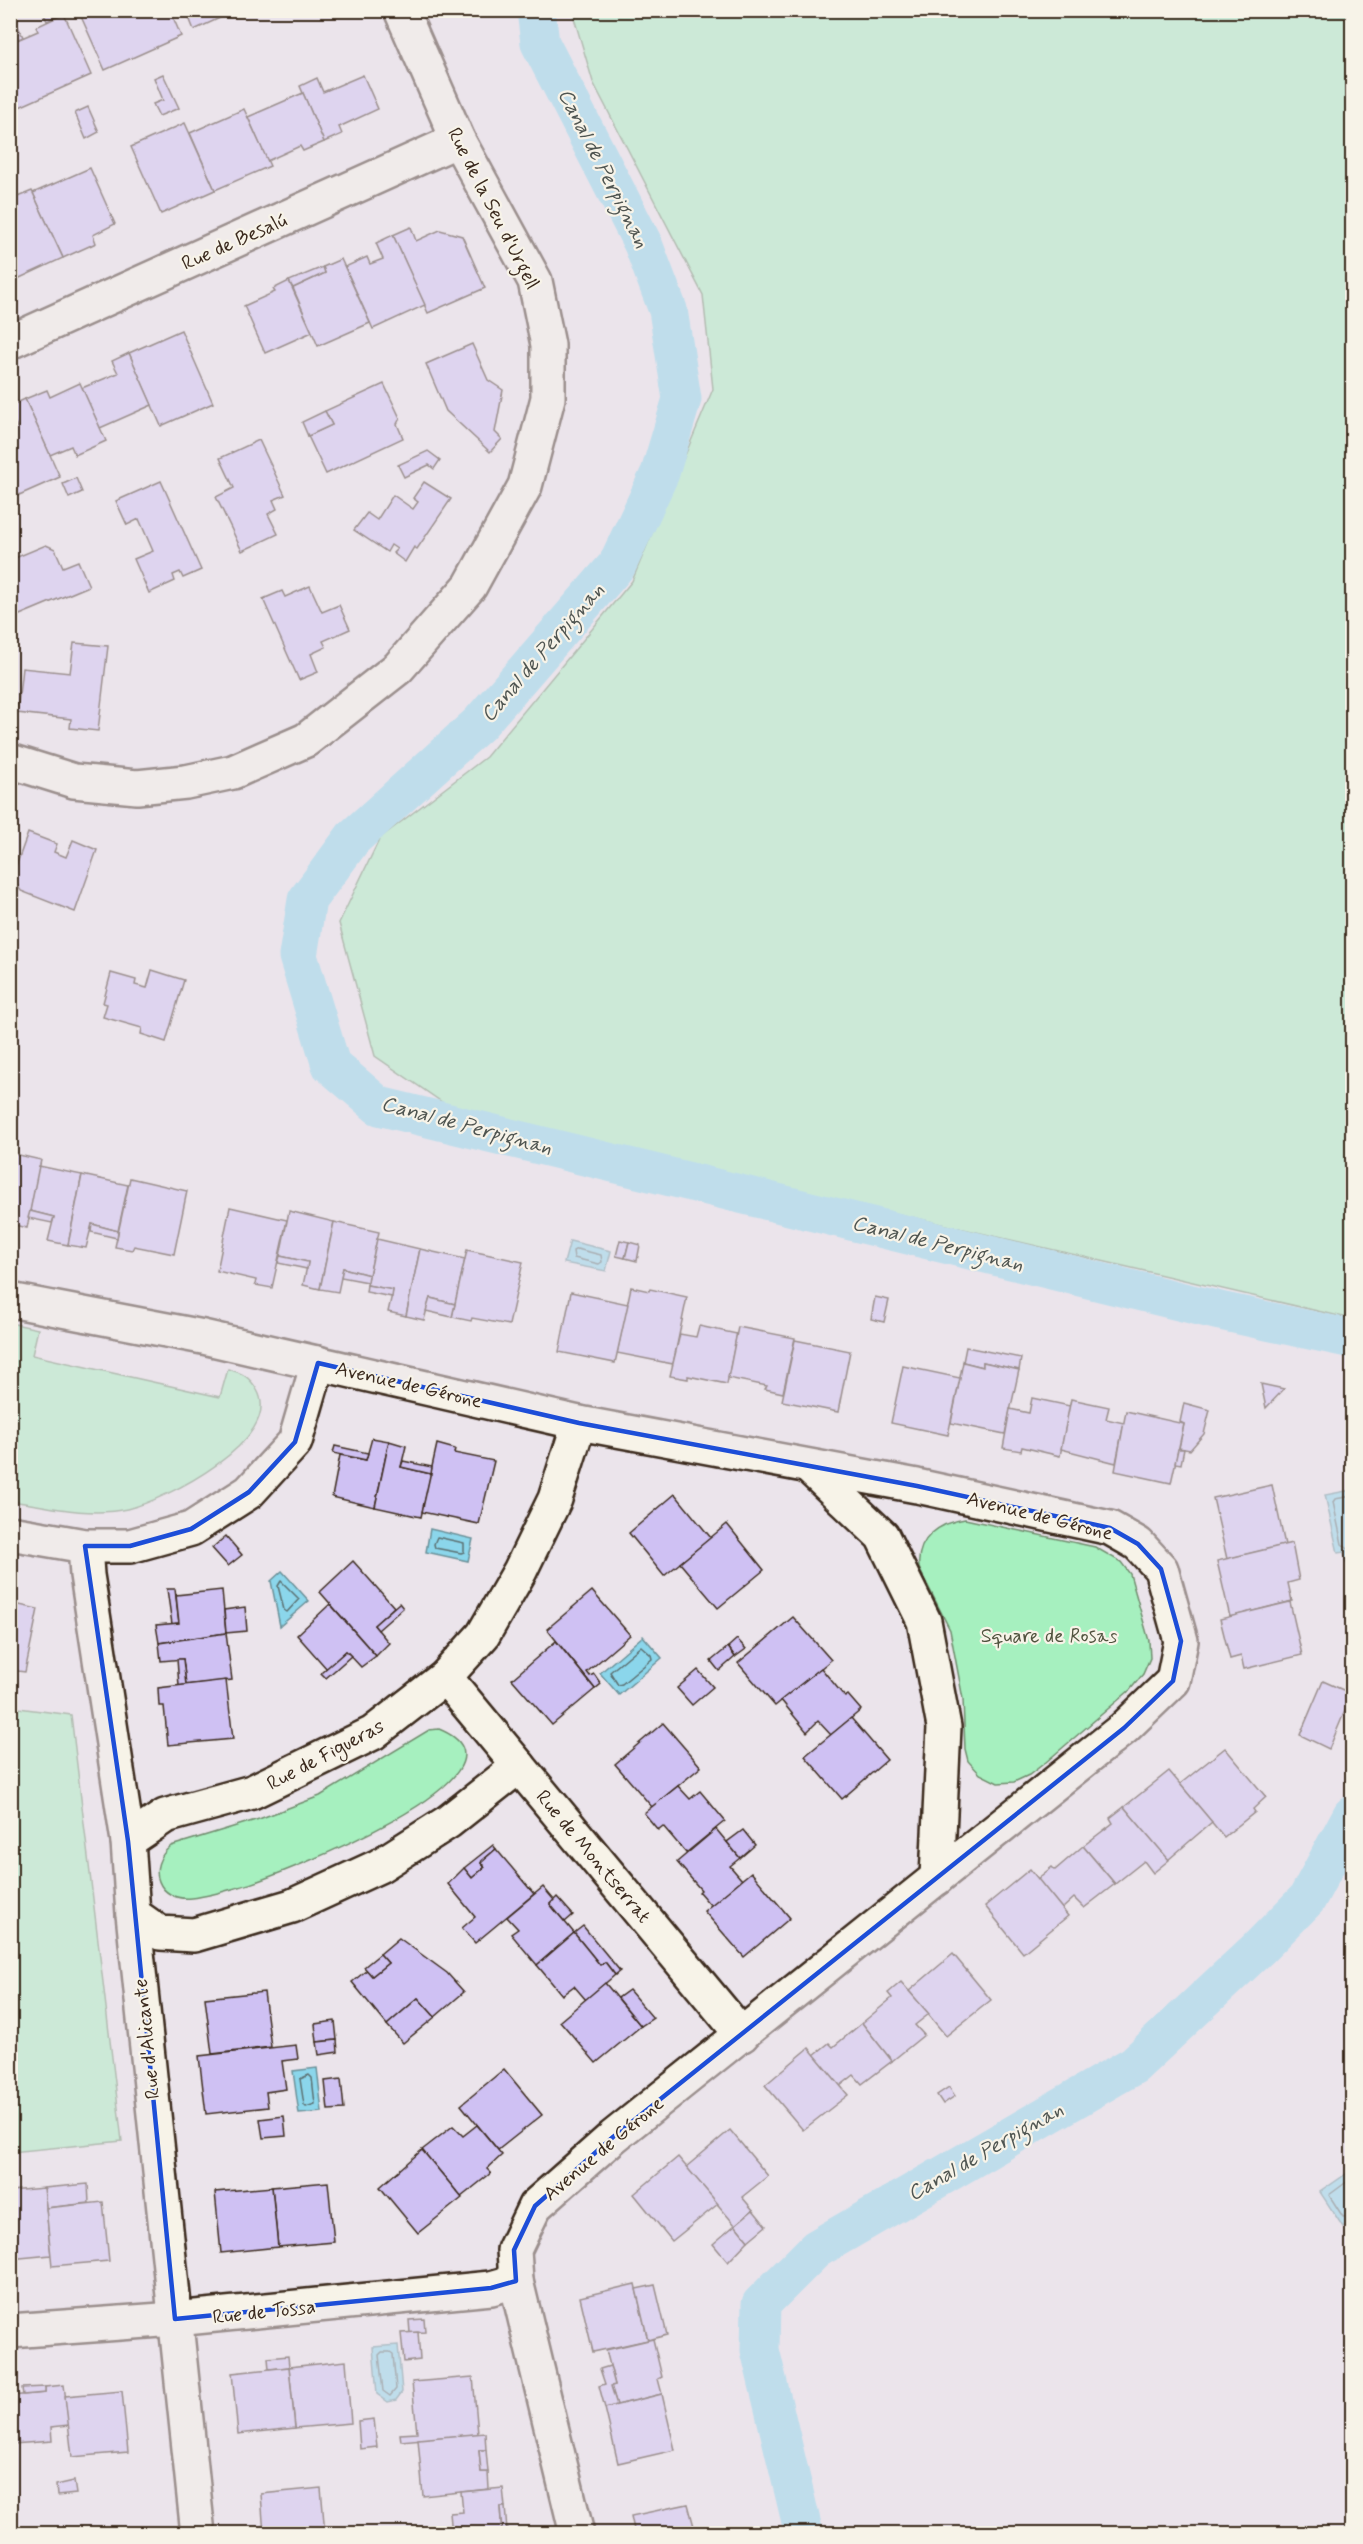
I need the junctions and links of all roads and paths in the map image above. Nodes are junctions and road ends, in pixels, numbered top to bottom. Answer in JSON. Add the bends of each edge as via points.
{"nodes":[{"id":1,"x":401,"y":10,"type":"edge"},
{"id":2,"x":458,"y":140,"type":"junction"},
{"id":3,"x":10,"y":342,"type":"edge"},
{"id":4,"x":10,"y":761,"type":"edge"},
{"id":5,"x":10,"y":1300,"type":"edge"},
{"id":6,"x":318,"y":1363,"type":"junction"},
{"id":7,"x":579,"y":1423,"type":"junction"},
{"id":8,"x":809,"y":1467,"type":"junction"},
{"id":9,"x":10,"y":1533,"type":"edge"},
{"id":10,"x":85,"y":1546,"type":"junction"},
{"id":11,"x":445,"y":1677,"type":"junction"},
{"id":12,"x":519,"y":1766,"type":"junction"},
{"id":13,"x":128,"y":1841,"type":"junction"},
{"id":14,"x":936,"y":1878,"type":"junction"},
{"id":15,"x":133,"y":1914,"type":"junction"},
{"id":16,"x":742,"y":2035,"type":"junction"},
{"id":17,"x":516,"y":2281,"type":"junction"},
{"id":18,"x":175,"y":2319,"type":"junction"},
{"id":19,"x":10,"y":2331,"type":"edge"},
{"id":20,"x":198,"y":2534,"type":"edge"},
{"id":21,"x":577,"y":2534,"type":"edge"}],
"edges":[{"from":1,"to":2,"type":"street","name":"Rue de la Seu d'Urgell"},
{"from":2,"to":3,"type":"street","name":"Rue de Besalú"},
{"from":2,"to":4,"type":"street","name":"Rue de la Seu d'Urgell","via":[[535,281],[548,345],[548,398],[525,486],[470,586],[398,668],[306,740],[233,772],[137,787],[74,781]]},
{"from":5,"to":6,"type":"street","name":"Avenue de Gérone"},
{"from":6,"to":7,"type":"street","name":"Avenue de Gérone"},
{"from":6,"to":10,"type":"street","via":[[295,1442],[249,1492],[191,1529],[130,1546]]},
{"from":7,"to":8,"type":"street","name":"Avenue de Gérone"},
{"from":7,"to":11,"type":"street","name":"Rue de Figueras","via":[[555,1499],[520,1571],[483,1635]]},
{"from":8,"to":14,"type":"street","via":[[882,1536],[924,1621],[944,1727]]},
{"from":8,"to":14,"type":"street","name":"Avenue de Gérone","via":[[1110,1528],[1138,1544],[1161,1569],[1181,1641],[1173,1681],[1124,1728]]},
{"from":9,"to":10,"type":"street"},
{"from":10,"to":13,"type":"street","name":"Rue d'Alicante"},
{"from":11,"to":12,"type":"street","name":"Rue de Montserrat"},
{"from":11,"to":13,"type":"street","name":"Rue de Figueras","via":[[373,1734],[252,1792],[165,1816]]},
{"from":12,"to":15,"type":"street","via":[[448,1822],[379,1866],[292,1906],[194,1935],[160,1933]]},
{"from":12,"to":16,"type":"street","name":"Rue de Montserrat"},
{"from":13,"to":15,"type":"street","name":"Rue d'Alicante"},
{"from":14,"to":16,"type":"street","name":"Avenue de Gérone"},
{"from":15,"to":18,"type":"street","name":"Rue d'Alicante"},
{"from":16,"to":17,"type":"street","name":"Avenue de Gérone","via":[[613,2137],[535,2206],[514,2250]]},
{"from":17,"to":18,"type":"street","name":"Rue de Tossa","via":[[491,2288]]},
{"from":17,"to":21,"type":"street","name":"Avenue de Gérone"},
{"from":18,"to":19,"type":"street","name":"Rue de Tossa"},
{"from":18,"to":20,"type":"street","name":"Rue d'Alicante"}]}
